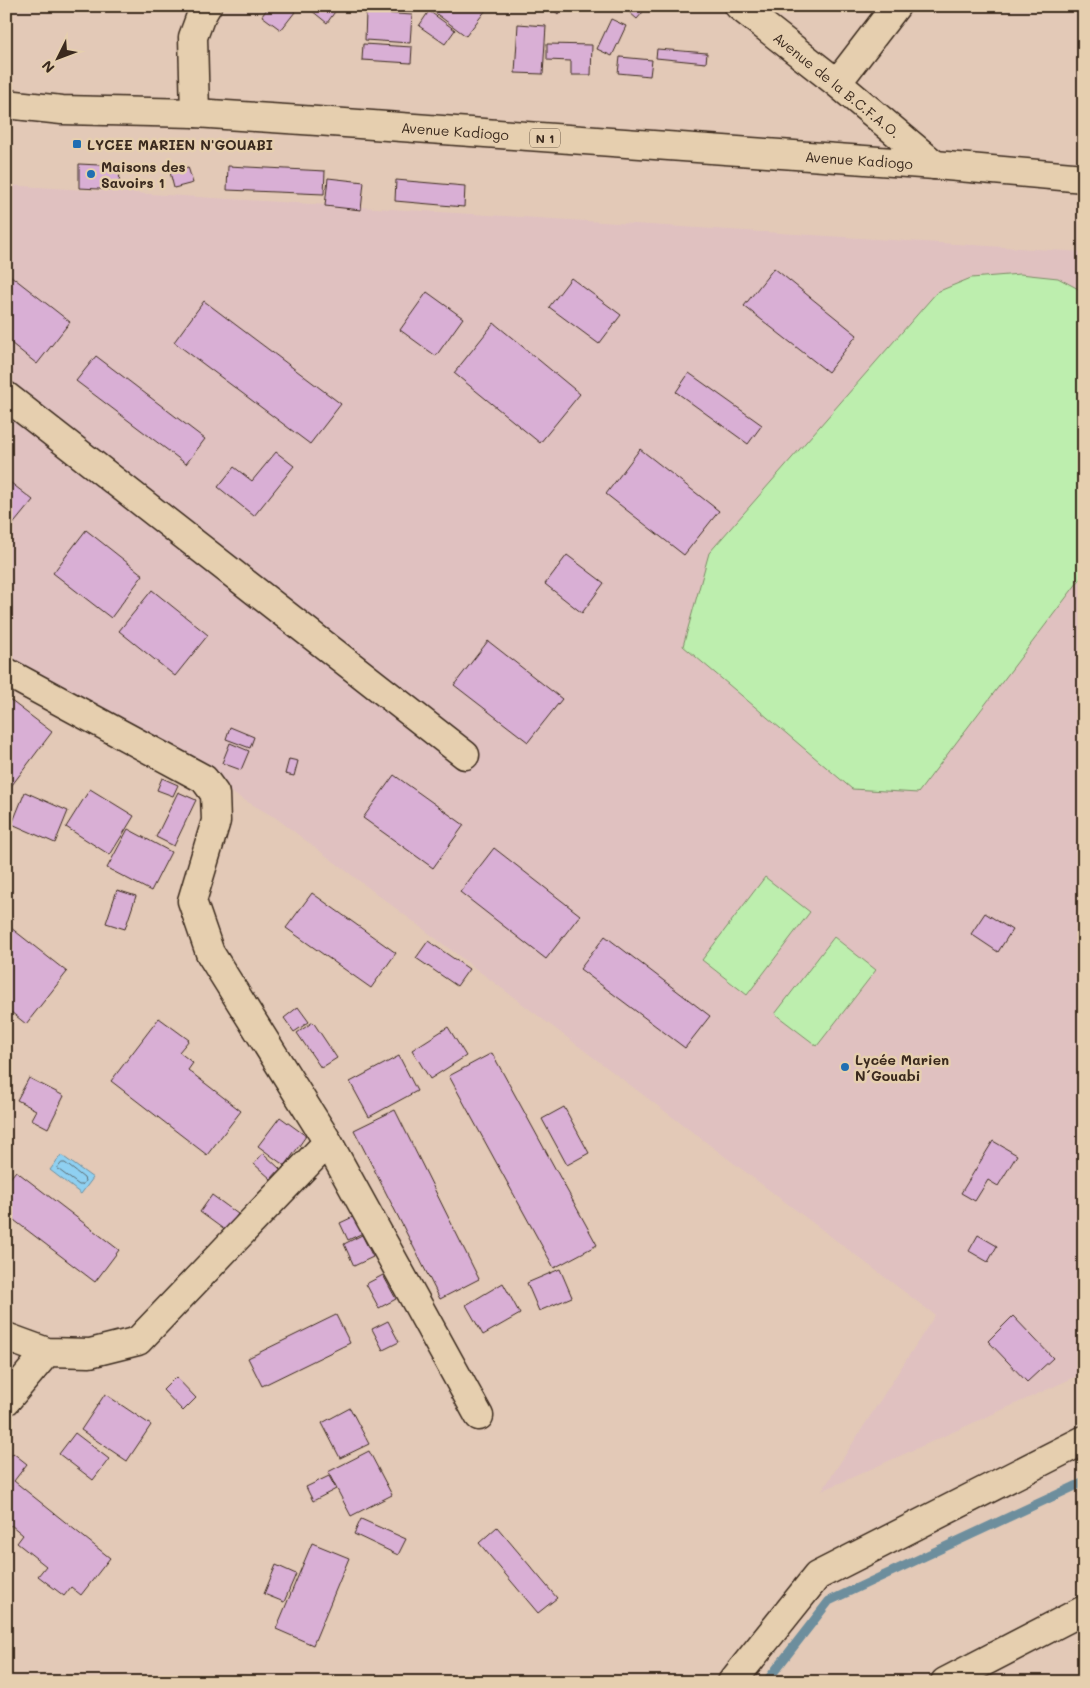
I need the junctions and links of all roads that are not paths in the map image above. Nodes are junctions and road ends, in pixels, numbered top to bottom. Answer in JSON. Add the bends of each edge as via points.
{"nodes":[{"id":1,"x":207,"y":6,"type":"edge"},
{"id":2,"x":739,"y":6,"type":"edge"},
{"id":3,"x":896,"y":6,"type":"edge"},
{"id":4,"x":837,"y":83,"type":"junction"},
{"id":5,"x":6,"y":104,"type":"edge"},
{"id":6,"x":195,"y":113,"type":"junction"},
{"id":7,"x":935,"y":165,"type":"junction"},
{"id":8,"x":1084,"y":178,"type":"edge"},
{"id":9,"x":6,"y":396,"type":"edge"},
{"id":10,"x":6,"y":672,"type":"edge"},
{"id":11,"x":465,"y":755,"type":"dead end"},
{"id":12,"x":328,"y":1142,"type":"junction"},
{"id":13,"x":6,"y":1337,"type":"edge"},
{"id":14,"x":47,"y":1352,"type":"junction"},
{"id":15,"x":6,"y":1401,"type":"edge"},
{"id":16,"x":479,"y":1416,"type":"dead end"},
{"id":17,"x":1084,"y":1440,"type":"edge"},
{"id":18,"x":1084,"y":1610,"type":"edge"},
{"id":19,"x":732,"y":1682,"type":"edge"},
{"id":20,"x":945,"y":1682,"type":"edge"}],
"edges":[{"from":1,"to":6,"type":"main road","via":[[193,38]]},
{"from":2,"to":4,"type":"main road","name":"Avenue de la B.C.F.A.O."},
{"from":3,"to":4,"type":"main road"},
{"from":4,"to":7,"type":"main road","name":"Avenue de la B.C.F.A.O."},
{"from":5,"to":6,"type":"main road","name":"Avenue Kadiogo","number":"N 1","via":[[62,110]]},
{"from":6,"to":7,"type":"main road","name":"Avenue Kadiogo","number":"N 1"},
{"from":7,"to":8,"type":"main road","name":"Avenue Kadiogo","number":"N 1"},
{"from":9,"to":11,"type":"main road"},
{"from":10,"to":12,"type":"main road","via":[[204,779],[215,794],[216,821],[192,901],[210,953]]},
{"from":12,"to":14,"type":"main road","via":[[138,1341],[90,1353]]},
{"from":12,"to":16,"type":"main road"},
{"from":13,"to":14,"type":"main road"},
{"from":14,"to":15,"type":"main road"},
{"from":17,"to":19,"type":"main road","via":[[817,1576]]},
{"from":18,"to":20,"type":"main road"}]}
